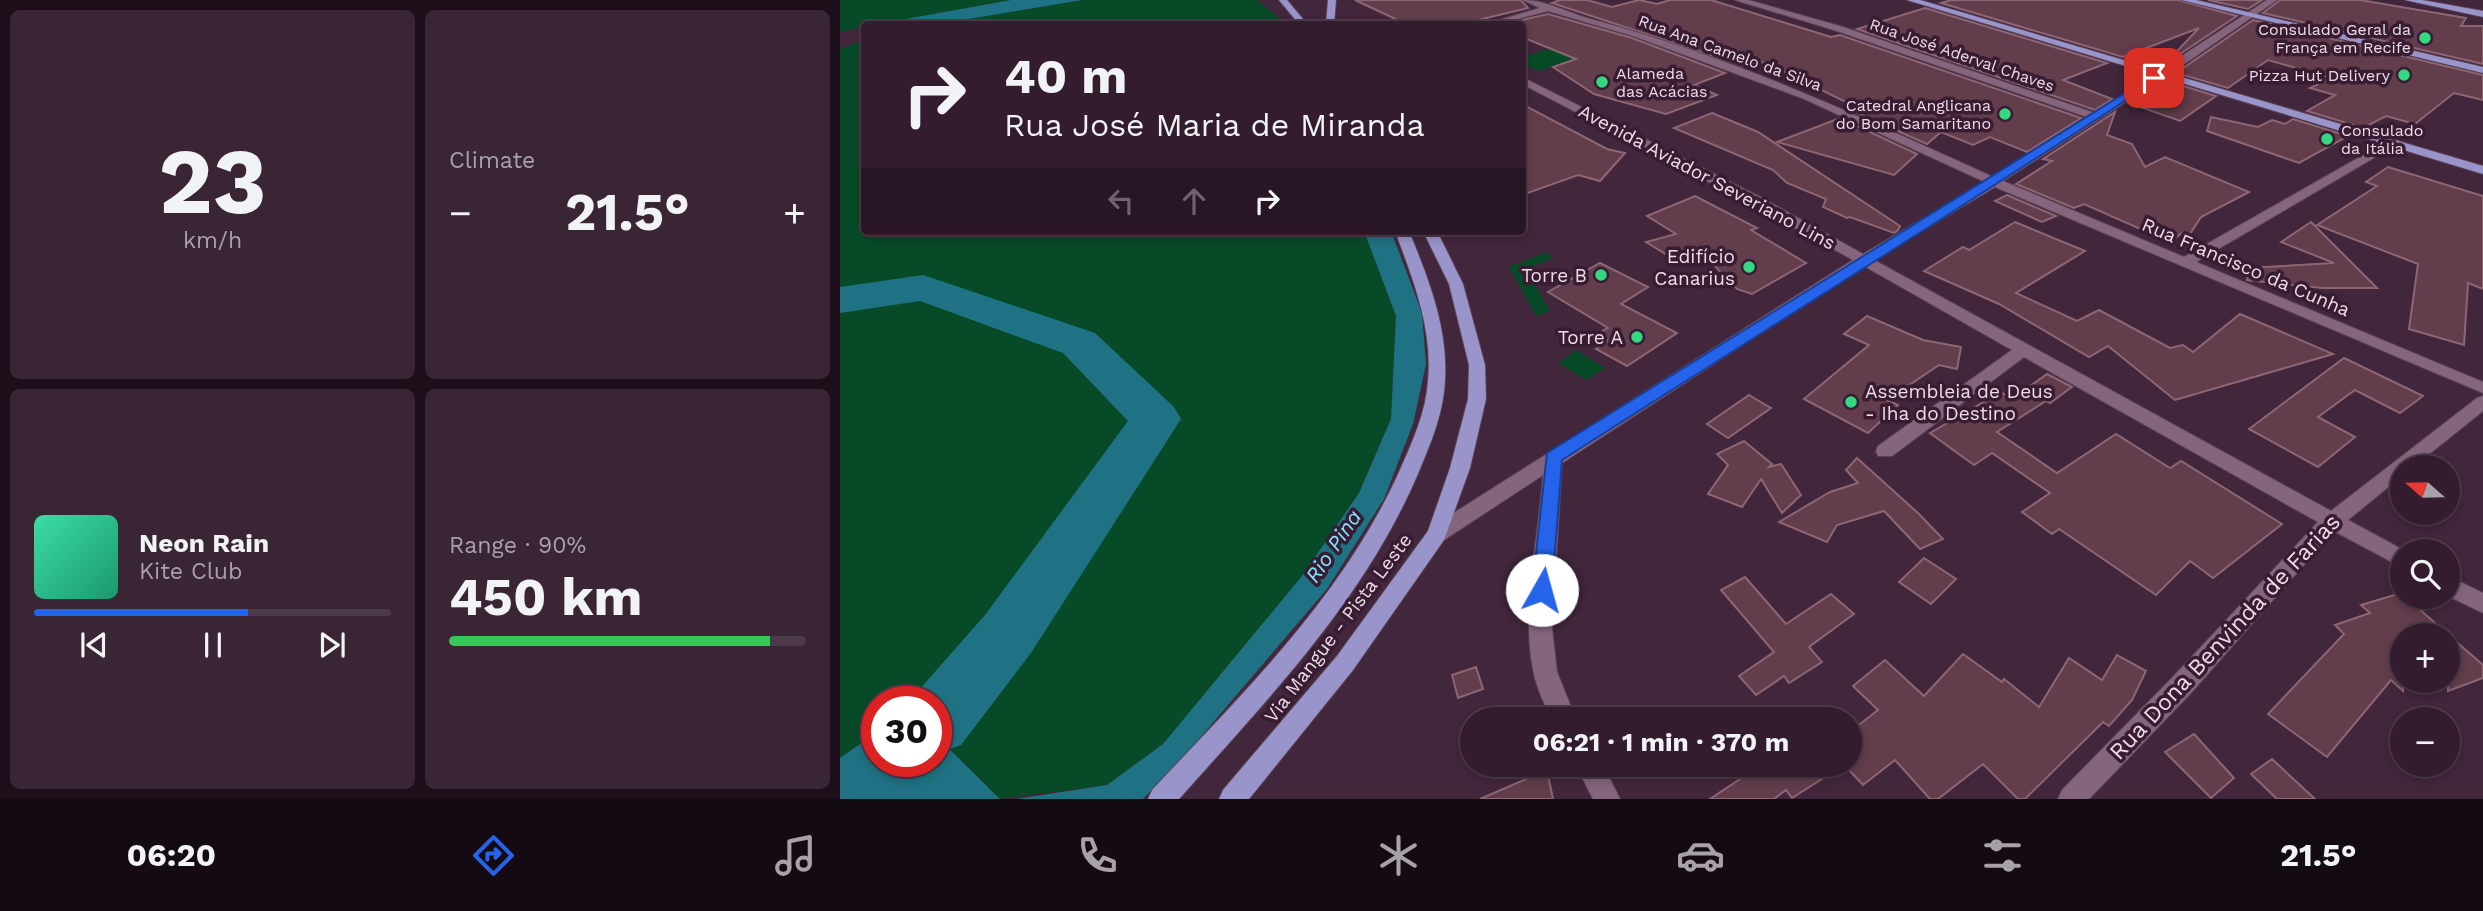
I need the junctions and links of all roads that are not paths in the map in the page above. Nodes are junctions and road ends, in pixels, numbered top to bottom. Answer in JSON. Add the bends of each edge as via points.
{"nodes":[{"id":1,"x":1283,"y":0,"type":"edge"},
{"id":2,"x":1332,"y":0,"type":"edge"},
{"id":3,"x":1527,"y":0,"type":"edge"},
{"id":4,"x":1739,"y":0,"type":"edge"},
{"id":5,"x":1911,"y":0,"type":"edge"},
{"id":6,"x":1939,"y":0,"type":"edge"},
{"id":7,"x":2185,"y":0,"type":"edge"},
{"id":8,"x":2273,"y":0,"type":"edge"},
{"id":9,"x":2409,"y":0,"type":"edge"},
{"id":10,"x":1548,"y":8,"type":"junction"},
{"id":11,"x":2483,"y":14,"type":"edge"},
{"id":12,"x":2252,"y":15,"type":"junction"},
{"id":13,"x":1300,"y":21,"type":"edge"},
{"id":14,"x":1330,"y":21,"type":"edge"},
{"id":15,"x":1501,"y":21,"type":"edge"},
{"id":16,"x":2174,"y":67,"type":"junction"},
{"id":17,"x":2483,"y":70,"type":"edge"},
{"id":18,"x":2160,"y":75,"type":"junction"},
{"id":19,"x":1526,"y":82,"type":"edge"},
{"id":20,"x":2094,"y":116,"type":"junction"},
{"id":21,"x":2392,"y":143,"type":"junction"},
{"id":22,"x":2483,"y":158,"type":"edge"},
{"id":23,"x":2483,"y":170,"type":"edge"},
{"id":24,"x":1994,"y":182,"type":"junction"},
{"id":25,"x":1403,"y":235,"type":"edge"},
{"id":26,"x":1432,"y":235,"type":"edge"},
{"id":27,"x":1862,"y":261,"type":"junction"},
{"id":28,"x":2185,"y":262,"type":"junction"},
{"id":29,"x":2022,"y":349,"type":"junction"},
{"id":30,"x":2483,"y":388,"type":"edge"},
{"id":31,"x":2483,"y":402,"type":"edge"},
{"id":32,"x":1885,"y":451,"type":"dead end"},
{"id":33,"x":1553,"y":457,"type":"junction"},
{"id":34,"x":2331,"y":522,"type":"junction"},
{"id":35,"x":1437,"y":534,"type":"junction"},
{"id":36,"x":2390,"y":554,"type":"edge"},
{"id":37,"x":2460,"y":592,"type":"edge"},
{"id":38,"x":2483,"y":604,"type":"edge"},
{"id":39,"x":1560,"y":707,"type":"edge"},
{"id":40,"x":1595,"y":777,"type":"edge"},
{"id":41,"x":1161,"y":799,"type":"edge"},
{"id":42,"x":1232,"y":799,"type":"edge"},
{"id":43,"x":1607,"y":799,"type":"edge"},
{"id":44,"x":2071,"y":799,"type":"edge"}],
"edges":[{"from":1,"to":13,"type":"main road"},
{"from":2,"to":14,"type":"main road"},
{"from":3,"to":10,"type":"street","name":"Rua Ana Camelo da Silva"},
{"from":4,"to":20,"type":"street","name":"Rua José Aderval Chaves","via":[[1840,29]]},
{"from":5,"to":18,"type":"main road"},
{"from":6,"to":16,"type":"main road"},
{"from":7,"to":12,"type":"main road"},
{"from":8,"to":12,"type":"street"},
{"from":9,"to":11,"type":"main road"},
{"from":10,"to":15,"type":"street"},
{"from":10,"to":24,"type":"street","name":"Rua Ana Camelo da Silva","via":[[1636,34],[1806,96]]},
{"from":12,"to":16,"type":"street"},
{"from":12,"to":17,"type":"main road"},
{"from":16,"to":18,"type":"street"},
{"from":16,"to":22,"type":"main road"},
{"from":18,"to":20,"type":"street"},
{"from":18,"to":21,"type":"main road"},
{"from":19,"to":27,"type":"street","name":"Avenida Aviador Severiano Lins","via":[[1757,201]]},
{"from":20,"to":24,"type":"street"},
{"from":21,"to":23,"type":"main road"},
{"from":21,"to":28,"type":"street"},
{"from":24,"to":27,"type":"street"},
{"from":24,"to":28,"type":"street","name":"Rua Francisco da Cunha"},
{"from":25,"to":41,"type":"main road","via":[[1432,314],[1437,377],[1433,411],[1407,479],[1372,546],[1323,614]]},
{"from":26,"to":35,"type":"main road","name":"Via Mangue - Pista Leste","via":[[1456,284],[1477,365],[1477,399]]},
{"from":27,"to":29,"type":"street","name":"Avenida Aviador Severiano Lins"},
{"from":27,"to":33,"type":"street"},
{"from":28,"to":30,"type":"street","name":"Rua Francisco da Cunha"},
{"from":29,"to":32,"type":"street"},
{"from":29,"to":34,"type":"street","name":"Avenida Aviador Severiano Lins"},
{"from":31,"to":34,"type":"street","name":"Rua Dona Benvinda de Farias"},
{"from":33,"to":35,"type":"street"},
{"from":33,"to":39,"type":"street","via":[[1538,617],[1543,658]]},
{"from":34,"to":36,"type":"street","name":"Avenida Aviador Severiano Lins"},
{"from":34,"to":44,"type":"street","name":"Rua Dona Benvinda de Farias"},
{"from":35,"to":42,"type":"main road","name":"Via Mangue - Pista Leste","via":[[1345,663]]},
{"from":37,"to":38,"type":"street"},
{"from":40,"to":43,"type":"street"}]}
